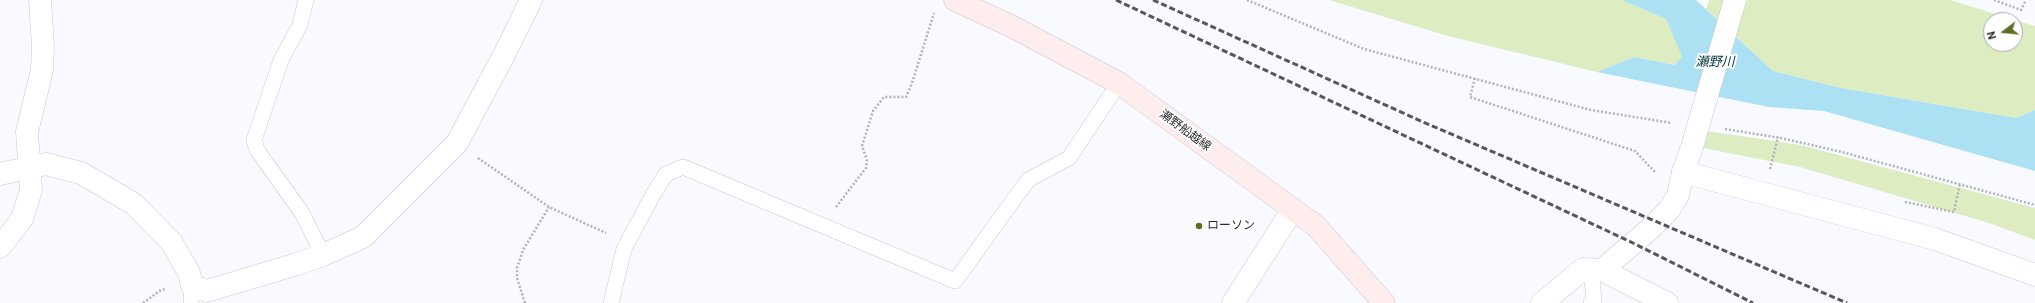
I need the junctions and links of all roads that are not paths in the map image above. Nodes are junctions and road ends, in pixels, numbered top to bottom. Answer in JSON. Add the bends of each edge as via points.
{"nodes":[{"id":1,"x":40,"y":0,"type":"edge"},
{"id":2,"x":306,"y":0,"type":"edge"},
{"id":3,"x":531,"y":0,"type":"edge"},
{"id":4,"x":1735,"y":0,"type":"edge"},
{"id":5,"x":946,"y":3,"type":"edge"},
{"id":6,"x":1119,"y":83,"type":"junction"},
{"id":7,"x":30,"y":168,"type":"junction"},
{"id":8,"x":1683,"y":172,"type":"junction"},
{"id":9,"x":0,"y":174,"type":"edge"},
{"id":10,"x":1293,"y":209,"type":"junction"},
{"id":11,"x":0,"y":247,"type":"edge"},
{"id":12,"x":323,"y":255,"type":"junction"},
{"id":13,"x":1596,"y":269,"type":"junction"},
{"id":14,"x":2035,"y":275,"type":"edge"},
{"id":15,"x":191,"y":294,"type":"edge"},
{"id":16,"x":611,"y":303,"type":"edge"},
{"id":17,"x":1233,"y":303,"type":"edge"},
{"id":18,"x":1384,"y":303,"type":"edge"},
{"id":19,"x":1542,"y":303,"type":"edge"},
{"id":20,"x":1591,"y":303,"type":"edge"},
{"id":21,"x":1667,"y":303,"type":"edge"}],
"edges":[{"from":1,"to":7,"type":"street","via":[[42,70],[27,132]]},
{"from":2,"to":12,"type":"lane","via":[[300,25],[281,60],[254,140],[257,150],[302,213]]},
{"from":3,"to":12,"type":"street","via":[[457,143],[364,237]]},
{"from":4,"to":8,"type":"street","bridge":true},
{"from":5,"to":6,"type":"main road","name":"瀬野船越線","via":[[1011,26]]},
{"from":6,"to":10,"type":"main road","name":"瀬野船越線"},
{"from":6,"to":16,"type":"lane","via":[[1069,158],[1028,180],[955,281],[683,167],[666,174],[629,240],[624,250]]},
{"from":7,"to":9,"type":"street"},
{"from":7,"to":11,"type":"street","via":[[31,190],[22,219]]},
{"from":7,"to":15,"type":"street","via":[[46,164],[82,173],[134,204],[172,243],[189,273]]},
{"from":8,"to":13,"type":"street","via":[[1678,195],[1669,210],[1651,228]]},
{"from":8,"to":14,"type":"street","via":[[1935,239]]},
{"from":10,"to":17,"type":"street"},
{"from":10,"to":18,"type":"main road","name":"瀬野船越線","via":[[1316,226]]},
{"from":12,"to":15,"type":"street"},
{"from":13,"to":19,"type":"street","via":[[1583,269]]},
{"from":13,"to":20,"type":"lane","via":[[1594,300]]},
{"from":13,"to":21,"type":"street"}]}
